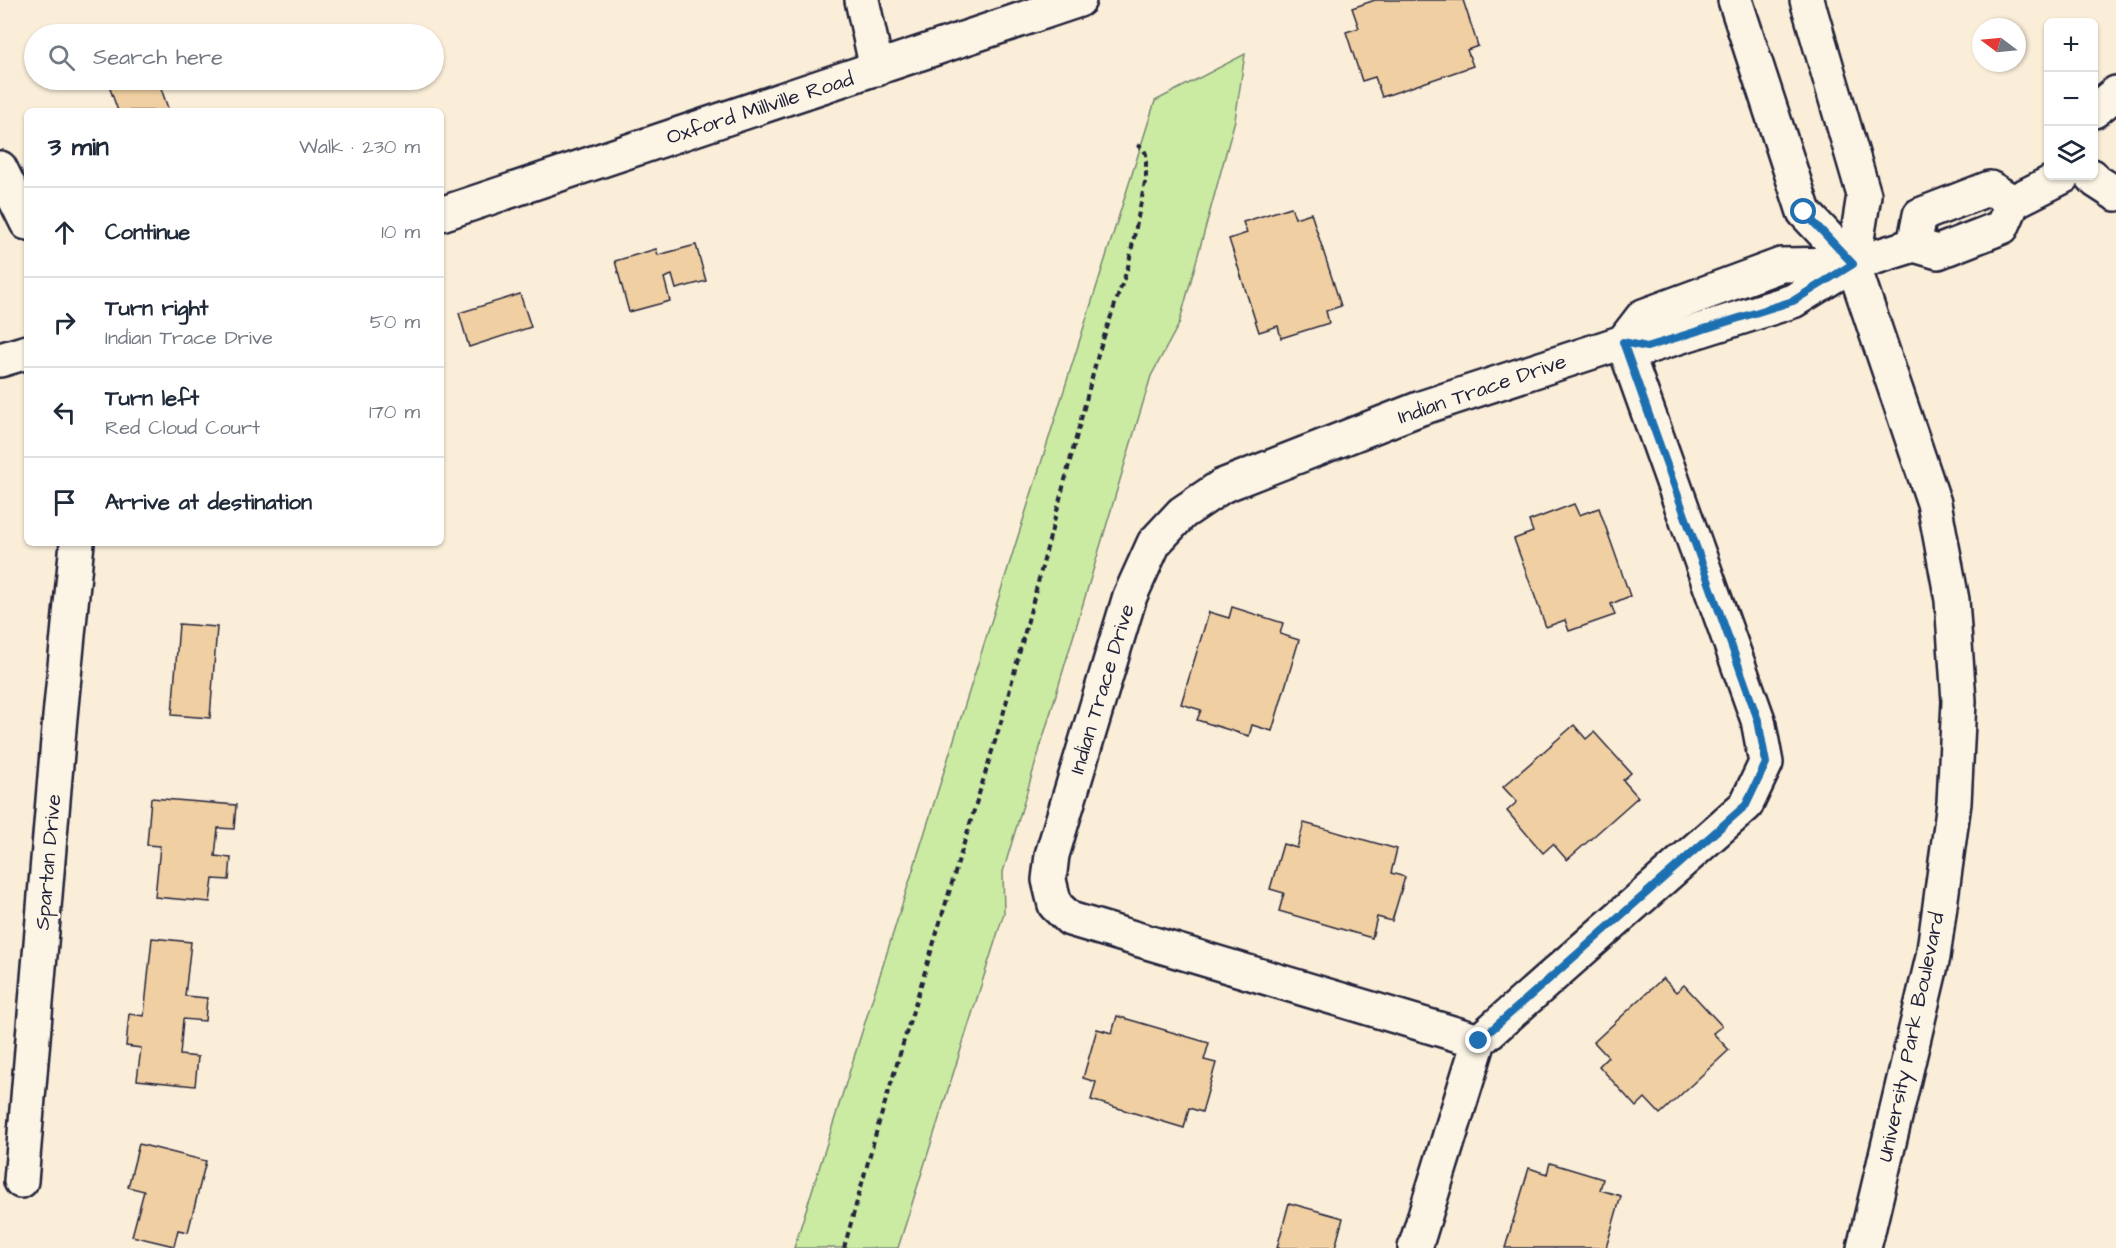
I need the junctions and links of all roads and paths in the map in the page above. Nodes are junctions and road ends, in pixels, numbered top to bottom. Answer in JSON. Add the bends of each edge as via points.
{"nodes":[{"id":1,"x":862,"y":0,"type":"edge"},
{"id":2,"x":1078,"y":0,"type":"edge"},
{"id":3,"x":1735,"y":0,"type":"edge"},
{"id":4,"x":1807,"y":0,"type":"edge"},
{"id":5,"x":877,"y":69,"type":"junction"},
{"id":6,"x":2116,"y":93,"type":"edge"},
{"id":7,"x":2098,"y":108,"type":"edge"},
{"id":8,"x":1137,"y":145,"type":"dead end"},
{"id":9,"x":0,"y":168,"type":"edge"},
{"id":10,"x":2056,"y":180,"type":"edge"},
{"id":11,"x":2095,"y":180,"type":"edge"},
{"id":12,"x":2116,"y":194,"type":"edge"},
{"id":13,"x":444,"y":213,"type":"edge"},
{"id":14,"x":24,"y":217,"type":"edge"},
{"id":15,"x":1853,"y":264,"type":"junction"},
{"id":16,"x":1623,"y":342,"type":"junction"},
{"id":17,"x":24,"y":352,"type":"edge"},
{"id":18,"x":0,"y":360,"type":"edge"},
{"id":19,"x":77,"y":546,"type":"edge"},
{"id":20,"x":1479,"y":1041,"type":"junction"},
{"id":21,"x":21,"y":1182,"type":"dead end"},
{"id":22,"x":844,"y":1248,"type":"edge"},
{"id":23,"x":1415,"y":1248,"type":"edge"},
{"id":24,"x":1864,"y":1248,"type":"edge"}],
"edges":[{"from":1,"to":5,"type":"main road"},
{"from":2,"to":5,"type":"main road","name":"Oxford Millville Road"},
{"from":3,"to":15,"type":"main road","name":"University Park Boulevard","via":[[1804,212]]},
{"from":4,"to":15,"type":"main road","name":"University Park Boulevard","via":[[1864,195]]},
{"from":5,"to":13,"type":"main road","name":"Oxford Millville Road"},
{"from":6,"to":7,"type":"main road"},
{"from":8,"to":22,"type":"path","via":[[1146,154],[1146,177],[1128,267],[1099,351],[1003,715]]},
{"from":9,"to":14,"type":"main road"},
{"from":10,"to":15,"type":"main road","via":[[2013,202],[1990,188],[1920,215],[1914,245]]},
{"from":11,"to":12,"type":"main road"},
{"from":15,"to":16,"type":"main road","via":[[1781,264],[1643,316]]},
{"from":15,"to":24,"type":"main road","name":"University Park Boulevard","via":[[1934,503],[1952,600],[1959,701],[1954,803],[1933,957]]},
{"from":16,"to":20,"type":"main road","via":[[1758,720],[1766,763],[1746,805]]},
{"from":16,"to":20,"type":"main road","name":"Indian Trace Drive","via":[[1421,408],[1222,486],[1182,513],[1154,543],[1130,596],[1052,855],[1049,880],[1055,905],[1070,919]]},
{"from":17,"to":18,"type":"main road"},
{"from":19,"to":21,"type":"main road","name":"Spartan Drive"},
{"from":20,"to":23,"type":"main road"}]}
